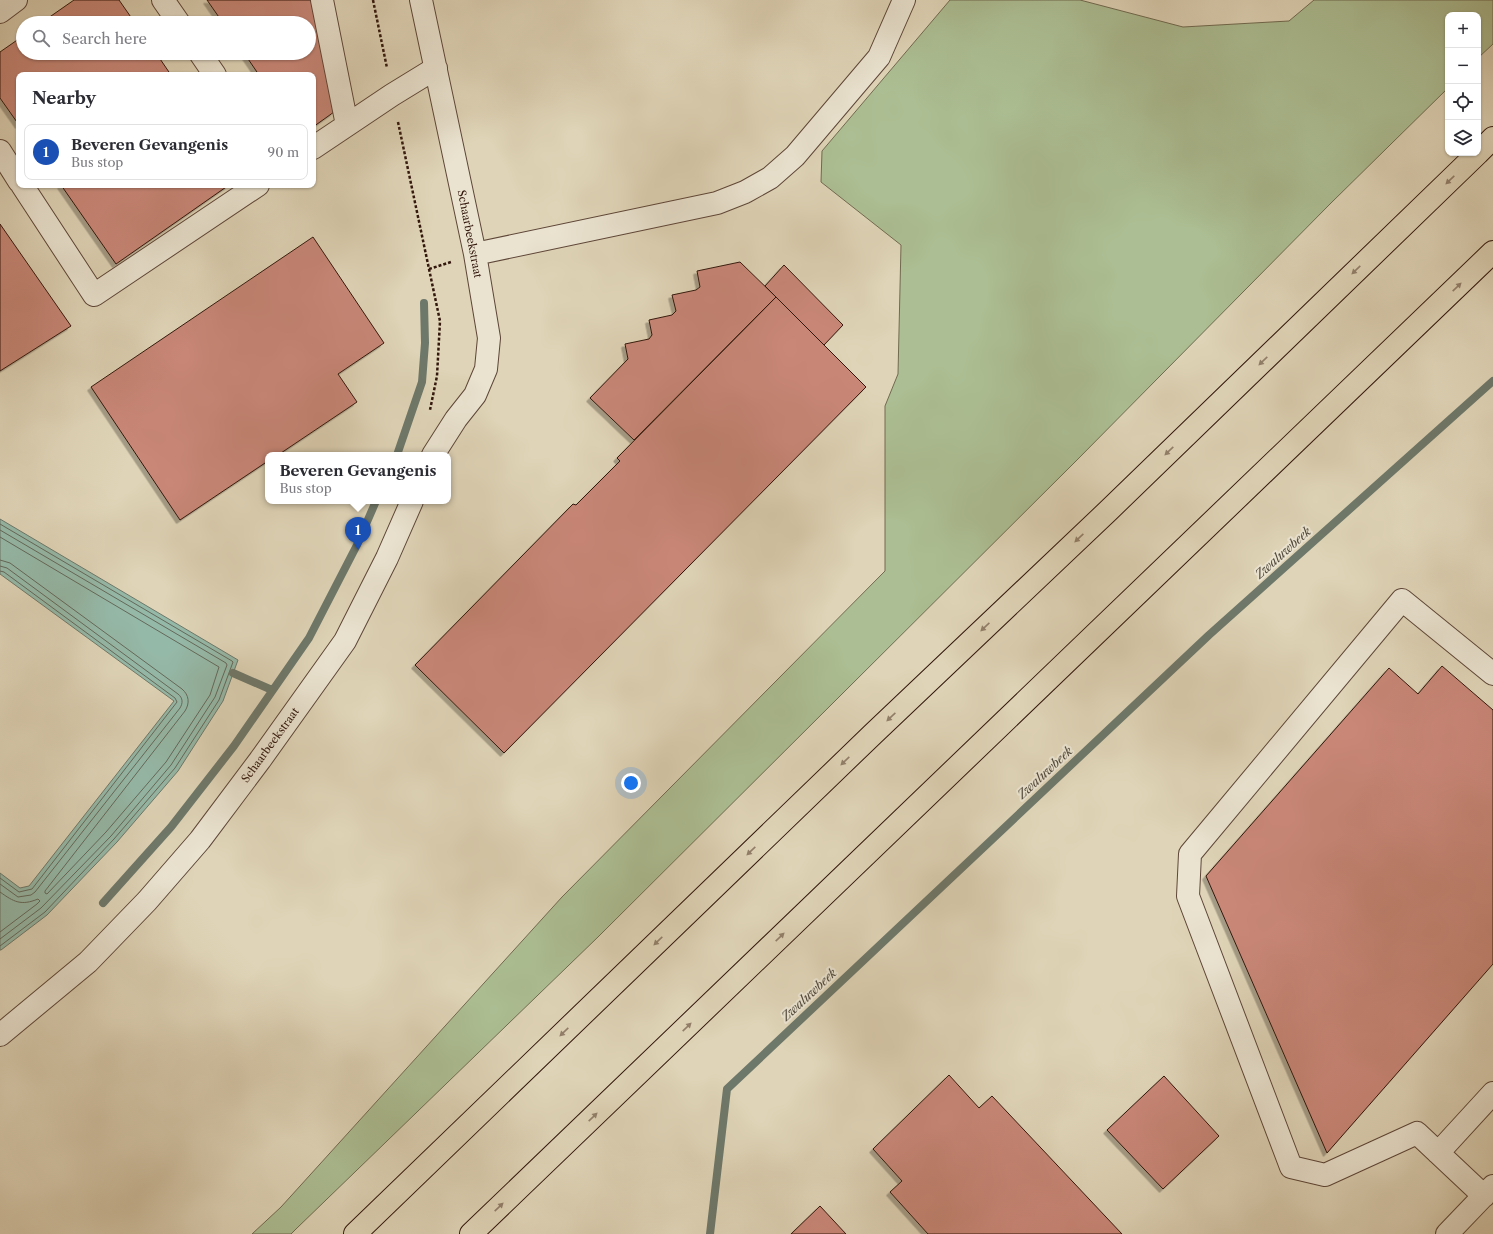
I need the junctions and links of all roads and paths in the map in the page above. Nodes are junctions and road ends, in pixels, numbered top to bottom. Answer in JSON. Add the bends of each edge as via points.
{"nodes":[{"id":1,"x":16,"y":0,"type":"edge"},
{"id":2,"x":163,"y":0,"type":"edge"},
{"id":3,"x":322,"y":0,"type":"edge"},
{"id":4,"x":373,"y":0,"type":"edge"},
{"id":5,"x":421,"y":0,"type":"edge"},
{"id":6,"x":904,"y":0,"type":"edge"},
{"id":7,"x":0,"y":12,"type":"edge"},
{"id":8,"x":174,"y":16,"type":"edge"},
{"id":9,"x":205,"y":60,"type":"edge"},
{"id":10,"x":436,"y":68,"type":"junction"},
{"id":11,"x":213,"y":72,"type":"edge"},
{"id":12,"x":392,"y":95,"type":"junction"},
{"id":13,"x":347,"y":125,"type":"junction"},
{"id":14,"x":1493,"y":138,"type":"edge"},
{"id":15,"x":316,"y":146,"type":"edge"},
{"id":16,"x":1481,"y":150,"type":"edge"},
{"id":17,"x":0,"y":152,"type":"edge"},
{"id":18,"x":1475,"y":156,"type":"edge"},
{"id":19,"x":16,"y":176,"type":"edge"},
{"id":20,"x":24,"y":188,"type":"edge"},
{"id":21,"x":254,"y":188,"type":"edge"},
{"id":22,"x":1493,"y":252,"type":"edge"},
{"id":23,"x":475,"y":254,"type":"junction"},
{"id":24,"x":429,"y":412,"type":"dead end"},
{"id":25,"x":436,"y":452,"type":"edge"},
{"id":26,"x":411,"y":504,"type":"edge"},
{"id":27,"x":1493,"y":674,"type":"edge"},
{"id":28,"x":0,"y":1035,"type":"edge"},
{"id":29,"x":1493,"y":1093,"type":"edge"},
{"id":30,"x":1438,"y":1153,"type":"junction"},
{"id":31,"x":1488,"y":1191,"type":"edge"},
{"id":32,"x":355,"y":1234,"type":"edge"},
{"id":33,"x":471,"y":1234,"type":"edge"},
{"id":34,"x":1447,"y":1234,"type":"edge"}],
"edges":[{"from":1,"to":7,"type":"street"},
{"from":2,"to":8,"type":"street"},
{"from":3,"to":13,"type":"street"},
{"from":4,"to":12,"type":"path"},
{"from":5,"to":10,"type":"street","name":"Schaarbeekstraat"},
{"from":6,"to":23,"type":"street","via":[[879,57],[795,156],[770,178],[717,203]]},
{"from":9,"to":11,"type":"street"},
{"from":10,"to":12,"type":"street"},
{"from":10,"to":23,"type":"street","name":"Schaarbeekstraat"},
{"from":12,"to":13,"type":"street"},
{"from":12,"to":24,"type":"path","via":[[440,321],[437,376]]},
{"from":13,"to":15,"type":"street"},
{"from":14,"to":16,"type":"highway"},
{"from":17,"to":19,"type":"street"},
{"from":18,"to":32,"type":"highway","one_way":true},
{"from":20,"to":21,"type":"street","via":[[94,295]]},
{"from":33,"to":22,"type":"highway","one_way":true},
{"from":23,"to":25,"type":"street","name":"Schaarbeekstraat","via":[[489,338],[486,369],[475,394]]},
{"from":26,"to":28,"type":"street","name":"Schaarbeekstraat","via":[[345,642],[200,840],[148,901],[88,962]]},
{"from":27,"to":30,"type":"street","via":[[1402,600],[1190,854],[1188,896],[1291,1167],[1325,1175],[1417,1133]]},
{"from":29,"to":30,"type":"street"},
{"from":30,"to":31,"type":"street"},
{"from":31,"to":34,"type":"street"}]}
